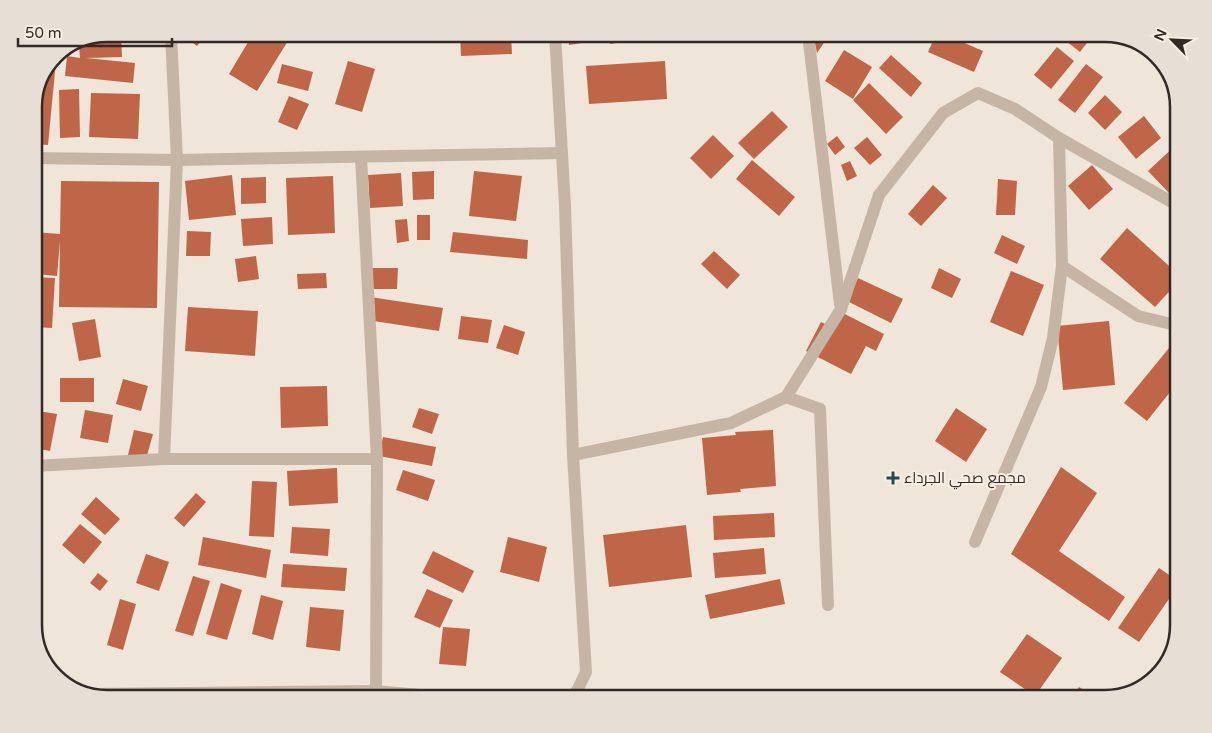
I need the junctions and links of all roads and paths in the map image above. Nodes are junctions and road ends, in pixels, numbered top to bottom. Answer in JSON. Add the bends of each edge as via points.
{"nodes":[{"id":1,"x":172,"y":42,"type":"edge"},
{"id":2,"x":555,"y":42,"type":"edge"},
{"id":3,"x":809,"y":42,"type":"edge"},
{"id":4,"x":1058,"y":138,"type":"junction"},
{"id":5,"x":562,"y":153,"type":"junction"},
{"id":6,"x":361,"y":157,"type":"junction"},
{"id":7,"x":43,"y":158,"type":"edge"},
{"id":8,"x":177,"y":160,"type":"junction"},
{"id":9,"x":1169,"y":201,"type":"edge"},
{"id":10,"x":1062,"y":266,"type":"junction"},
{"id":11,"x":840,"y":309,"type":"junction"},
{"id":12,"x":1169,"y":324,"type":"edge"},
{"id":13,"x":786,"y":397,"type":"junction"},
{"id":14,"x":572,"y":455,"type":"junction"},
{"id":15,"x":377,"y":458,"type":"junction"},
{"id":16,"x":164,"y":459,"type":"junction"},
{"id":17,"x":43,"y":466,"type":"edge"},
{"id":18,"x":975,"y":542,"type":"dead end"},
{"id":19,"x":828,"y":605,"type":"dead end"},
{"id":20,"x":376,"y":690,"type":"edge"},
{"id":21,"x":578,"y":690,"type":"edge"}],
"edges":[{"from":1,"to":8,"type":"street"},
{"from":2,"to":5,"type":"street"},
{"from":3,"to":11,"type":"street"},
{"from":4,"to":9,"type":"street"},
{"from":4,"to":10,"type":"street"},
{"from":4,"to":11,"type":"street","via":[[1015,109],[978,93],[943,113],[879,195]]},
{"from":5,"to":6,"type":"street"},
{"from":5,"to":14,"type":"street"},
{"from":6,"to":8,"type":"street"},
{"from":6,"to":15,"type":"street"},
{"from":7,"to":8,"type":"street"},
{"from":8,"to":16,"type":"street"},
{"from":10,"to":12,"type":"street","via":[[1138,316]]},
{"from":10,"to":18,"type":"street","via":[[1053,338],[1041,387]]},
{"from":11,"to":13,"type":"street"},
{"from":13,"to":14,"type":"street","via":[[731,423]]},
{"from":13,"to":19,"type":"street","via":[[820,409]]},
{"from":14,"to":21,"type":"street","via":[[586,672]]},
{"from":15,"to":16,"type":"street"},
{"from":15,"to":20,"type":"street"},
{"from":16,"to":17,"type":"street"}]}
